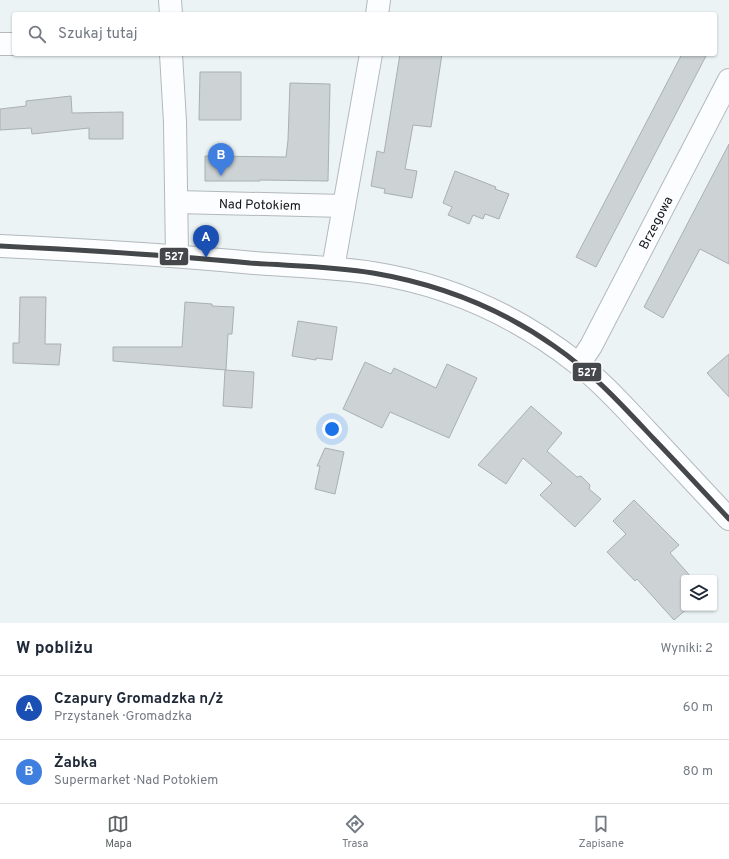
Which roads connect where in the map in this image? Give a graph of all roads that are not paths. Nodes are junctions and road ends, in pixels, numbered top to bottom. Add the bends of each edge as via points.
1 (170, 0) edge
2 (380, 0) edge
3 (171, 12) edge
4 (377, 12) edge
5 (0, 44) edge
6 (12, 44) edge
7 (172, 56) edge
8 (371, 56) edge
9 (729, 80) edge
10 (177, 202) junction
11 (344, 206) junction
12 (0, 246) edge
13 (177, 256) junction
14 (333, 268) junction
15 (579, 364) junction
16 (729, 519) edge

1 - 3 street
2 - 4 street
5 - 6 street
7 - 10 street
8 - 11 street
9 - 15 street, Brzegowa via 591,346
10 - 11 street, Nad Potokiem
10 - 13 street
11 - 14 street
12 - 13 street
13 - 14 street
14 - 15 street via 398,277 473,300 516,321
15 - 16 street via 630,413

